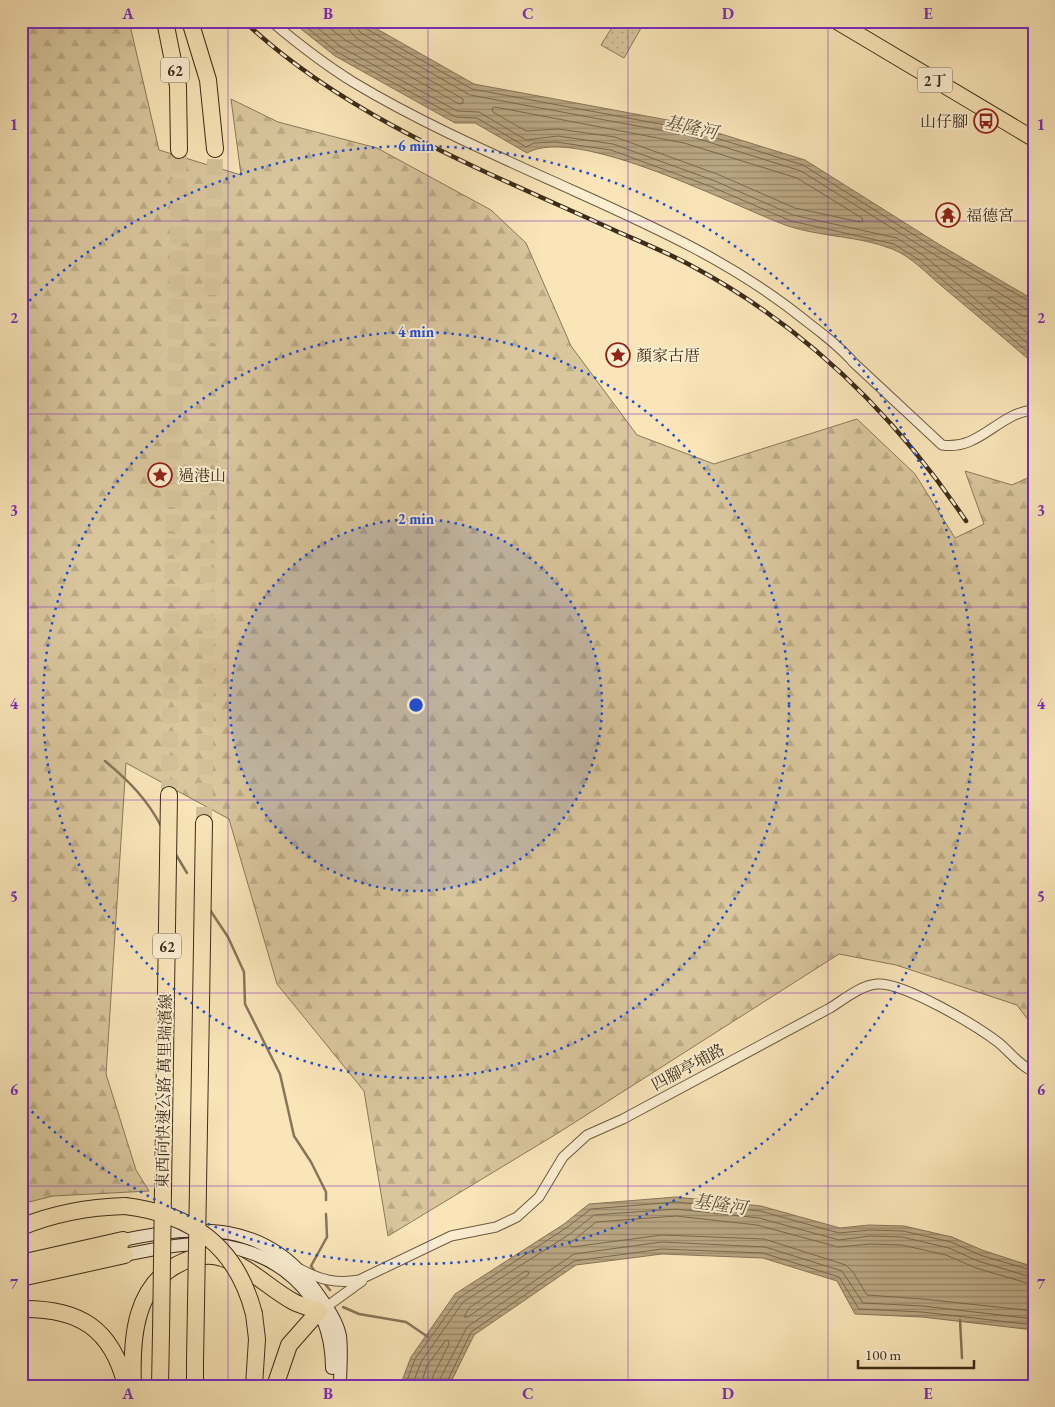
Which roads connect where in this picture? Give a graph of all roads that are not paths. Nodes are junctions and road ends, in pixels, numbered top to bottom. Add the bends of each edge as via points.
1 (165, 21) edge
2 (190, 21) edge
3 (271, 21) edge
4 (836, 21) edge
5 (1034, 139) edge
6 (179, 150) tunnel mouth
7 (215, 150) tunnel mouth
8 (1034, 410) edge
9 (169, 796) tunnel mouth
10 (204, 823) tunnel mouth
11 (1034, 1072) edge
12 (21, 1227) edge
13 (124, 1247) junction
14 (21, 1262) edge
15 (300, 1269) junction
16 (370, 1275) junction
17 (21, 1278) edge
18 (21, 1309) edge
19 (323, 1309) junction
20 (126, 1386) edge
21 (132, 1386) edge
22 (160, 1386) edge
23 (195, 1386) edge
24 (254, 1386) edge
25 (275, 1386) edge
26 (332, 1386) edge
27 (340, 1386) edge

1 - 6 highway, 62 via 176,72
2 - 7 highway, 62 via 206,72
3 - 8 street via 360,86 511,162 652,226 741,274 789,306 842,349 942,444 955,447 966,444 1014,416
4 - 5 main road, 2丁
9 - 22 highway, 東西向快速公路 萬里瑞濱線 / 62, bridge
10 - 23 highway, 62, bridge
11 - 16 street, 四腳亭埔路 via 1026,1069 999,1044 943,1008 908,992 876,984 587,1135 564,1157 538,1197 516,1217 496,1227 451,1236
12 - 24 highway, bridge via 62,1213 98,1206 125,1206 178,1218 206,1236 236,1268 248,1291 256,1339
13 - 14 highway
13 - 15 street via 176,1231 220,1231 246,1237 274,1250
13 - 17 highway
13 - 19 street via 201,1244 242,1249 277,1265 296,1279
15 - 16 street via 336,1282 359,1280
15 - 19 street
16 - 19 street
18 - 20 highway via 64,1312 92,1326 116,1355
19 - 21 highway via 293,1301 248,1269 222,1258 192,1258 166,1272 144,1297 134,1332
19 - 25 highway via 289,1345
19 - 26 street via 332,1356
19 - 27 street via 340,1335

